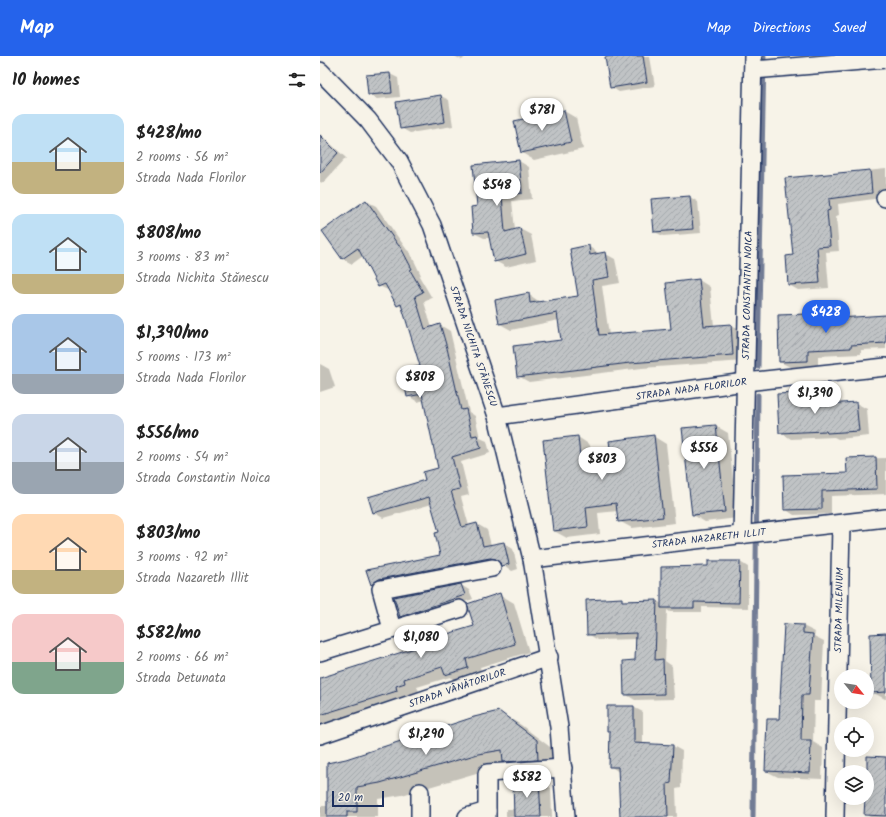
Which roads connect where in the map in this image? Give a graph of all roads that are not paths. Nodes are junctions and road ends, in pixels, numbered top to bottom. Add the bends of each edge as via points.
1 (886, 59) edge
2 (753, 63) edge
3 (320, 71) edge
4 (886, 367) edge
5 (745, 382) junction
6 (497, 416) junction
7 (886, 518) edge
8 (841, 524) junction
9 (742, 535) junction
10 (532, 559) junction
11 (492, 568) dead end
12 (459, 609) dead end
13 (392, 629) junction
14 (320, 652) edge
15 (549, 657) junction
16 (320, 735) edge
17 (563, 768) junction
18 (420, 792) dead end
19 (487, 814) edge
20 (420, 817) edge
21 (467, 817) edge
22 (566, 817) edge
23 (835, 817) edge

1 - 2 street
2 - 5 street, STRADA CONSTANTIN NOICA
3 - 6 street, STRADA NICHITA STĂNESCU via 368,120 399,161 432,225
4 - 5 street, STRADA NADA FLORILOR
5 - 6 street, STRADA NADA FLORILOR
5 - 9 street, STRADA CONSTANTIN NOICA
6 - 10 street, STRADA NICHITA STĂNESCU
7 - 8 street, STRADA NAZARETH ILLIT
8 - 9 street, STRADA NAZARETH ILLIT
8 - 23 street, STRADA MILENIUM
9 - 10 street, STRADA NAZARETH ILLIT
10 - 15 street, STRADA NICHITA STĂNESCU
11 - 13 street via 381,589
12 - 13 street
13 - 14 street
15 - 16 street, STRADA VÂNĂTORILOR
15 - 17 street, STRADA NICHITA STĂNESCU
17 - 19 street via 487,773
17 - 22 street, STRADA NICHITA STĂNESCU
18 - 20 street
19 - 21 street

